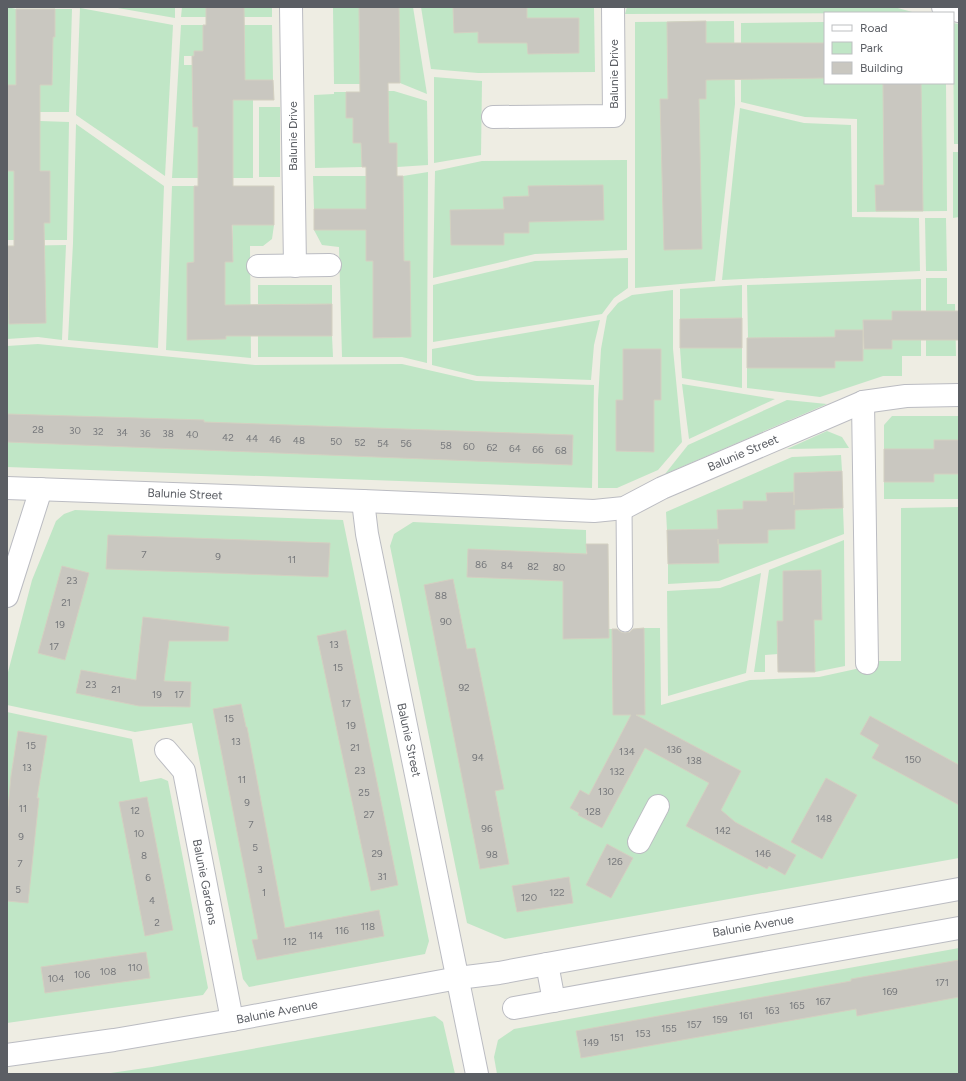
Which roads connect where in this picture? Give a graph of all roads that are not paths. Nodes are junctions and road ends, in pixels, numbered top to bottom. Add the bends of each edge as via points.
1 (291, 7) edge
2 (613, 7) edge
3 (943, 7) edge
4 (959, 11) edge
5 (493, 117) dead end
6 (258, 266) dead end
7 (295, 266) junction
8 (330, 266) dead end
9 (959, 395) edge
10 (863, 402) junction
11 (7, 488) edge
12 (41, 489) junction
13 (363, 501) junction
14 (624, 508) junction
15 (7, 596) edge
16 (625, 624) dead end
17 (867, 663) dead end
18 (166, 750) dead end
19 (658, 806) dead end
20 (639, 842) dead end
21 (959, 889) edge
22 (959, 928) edge
23 (547, 964) junction
24 (458, 978) junction
25 (554, 1001) junction
26 (514, 1008) dead end
27 (232, 1020) junction
28 (7, 1055) edge
29 (478, 1074) edge

1 - 7 street, Balunie Drive
2 - 5 street, Balunie Drive via 614,116
3 - 4 street
6 - 7 street
7 - 8 street
9 - 10 street, Balunie Street via 906,396
10 - 14 street, Balunie Street via 662,488
10 - 17 street
11 - 12 street, Balunie Street
12 - 13 street, Balunie Street
12 - 15 street
13 - 14 street, Balunie Street via 594,511
13 - 24 street, Balunie Street via 367,534
14 - 16 lane
18 - 27 street, Balunie Gardens via 184,771
19 - 20 street
21 - 23 street, Balunie Avenue
22 - 25 street
23 - 24 street, Balunie Avenue
23 - 25 street
24 - 27 street, Balunie Avenue
24 - 29 street, Balunie Street
25 - 26 street
27 - 28 street, Balunie Avenue

